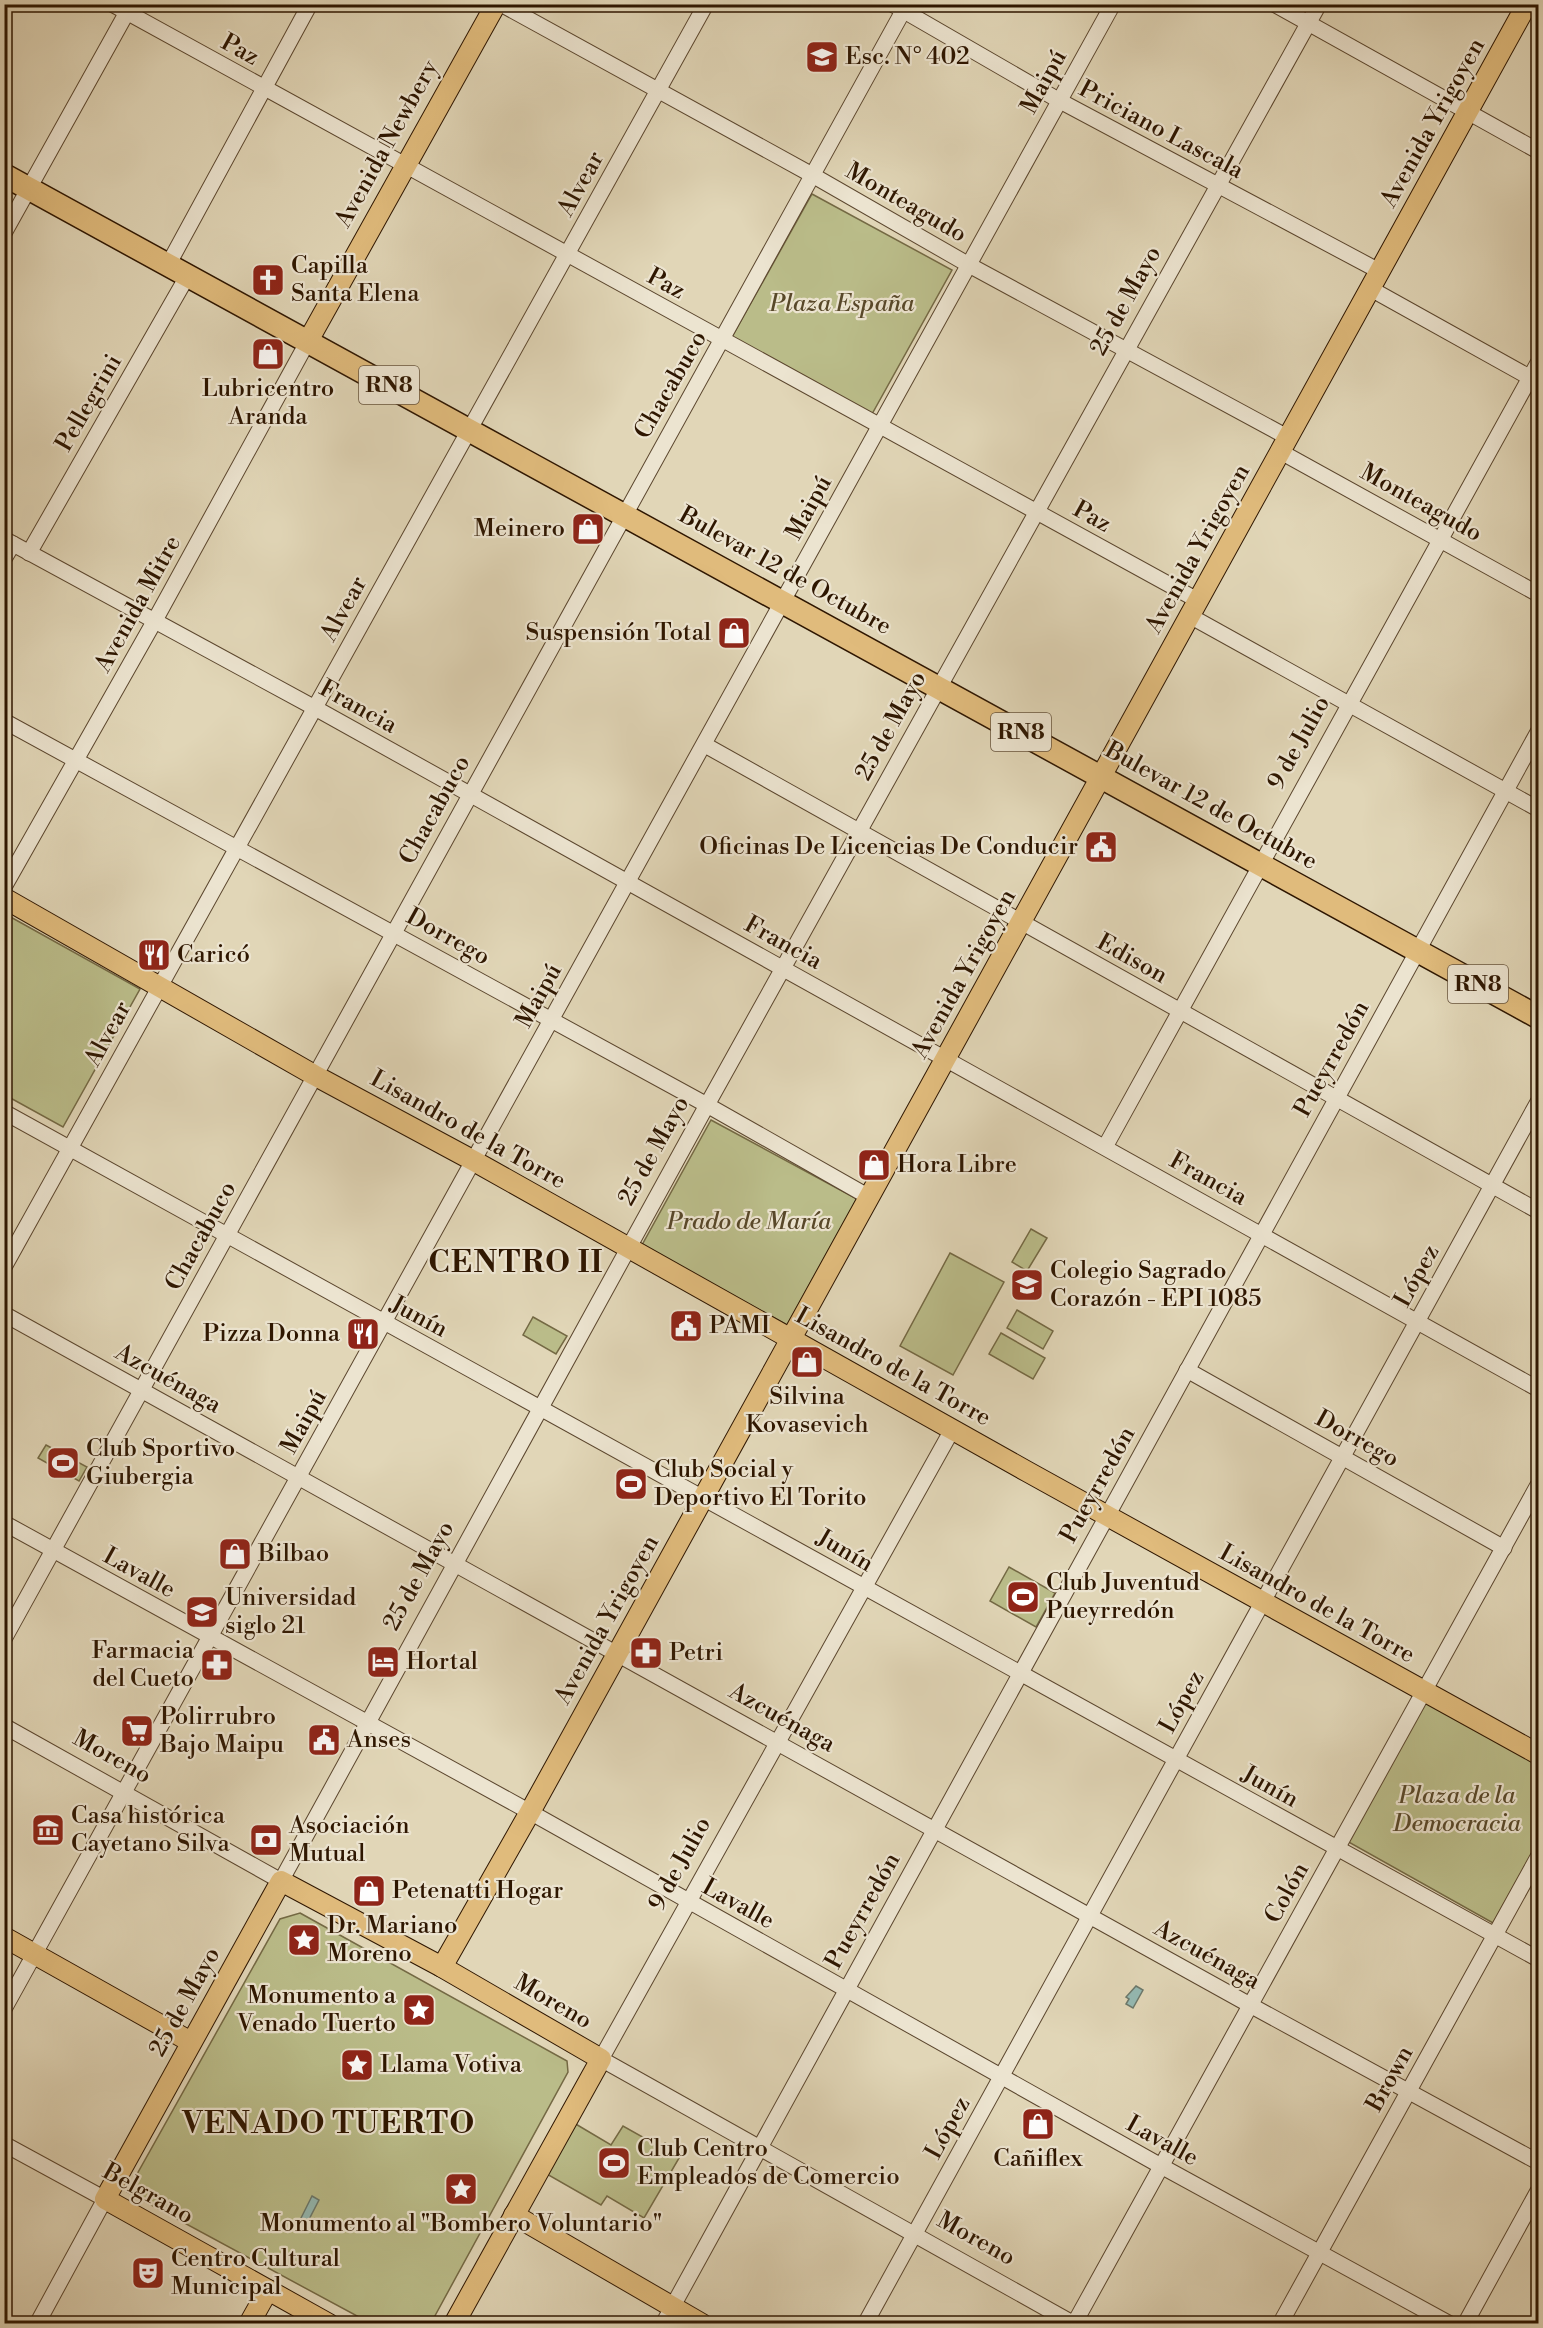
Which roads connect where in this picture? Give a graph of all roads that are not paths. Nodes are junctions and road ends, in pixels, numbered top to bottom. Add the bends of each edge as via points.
1 (112, 4) edge
2 (310, 4) edge
3 (496, 4) edge
4 (501, 4) edge
5 (706, 4) edge
6 (1113, 4) edge
7 (1274, 4) edge
8 (1319, 4) edge
9 (1527, 4) edge
10 (901, 7) edge
11 (129, 9) edge
12 (1308, 24) junction
13 (263, 89) junction
14 (660, 91) junction
15 (1060, 101) junction
16 (1467, 113) junction
17 (1539, 152) edge
18 (403, 165) junction
19 (4, 175) edge
20 (814, 176) junction
21 (1219, 187) junction
22 (30, 189) junction
23 (4, 233) edge
24 (566, 256) junction
25 (969, 265) junction
26 (178, 270) junction
27 (1376, 281) junction
28 (723, 340) junction
29 (308, 341) junction
30 (1127, 351) junction
31 (1539, 363) edge
32 (1534, 380) edge
33 (880, 426) junction
34 (471, 429) junction
35 (1285, 445) junction
36 (624, 513) junction
37 (1038, 513) junction
38 (1441, 539) junction
39 (9, 541) edge
40 (29, 553) junction
41 (4, 560) edge
42 (1539, 594) edge
43 (783, 601) junction
44 (1194, 608) junction
45 (154, 622) junction
46 (940, 688) junction
47 (1349, 705) junction
48 (315, 708) junction
49 (4, 721) edge
50 (1539, 732) edge
51 (705, 745) junction
52 (77, 760) junction
53 (1102, 777) junction
54 (1506, 792) junction
55 (468, 795) junction
56 (1539, 809) edge
57 (861, 832) junction
58 (237, 846) junction
59 (1261, 865) junction
60 (627, 884) junction
61 (4, 887) edge
62 (4, 898) edge
63 (1022, 923) junction
64 (393, 932) junction
65 (1417, 951) junction
66 (784, 970) junction
67 (160, 986) junction
68 (1180, 1012) junction
69 (1539, 1017) edge
70 (552, 1020) junction
71 (946, 1059) junction
72 (314, 1075) junction
73 (1337, 1097) junction
74 (1539, 1102) edge
75 (707, 1105) junction
76 (4, 1112) edge
77 (1105, 1147) junction
78 (70, 1148) junction
79 (474, 1161) junction
80 (1493, 1185) junction
81 (868, 1197) junction
82 (1539, 1211) edge
83 (1262, 1234) junction
84 (227, 1235) junction
85 (629, 1249) junction
86 (4, 1267) edge
87 (4, 1314) edge
88 (1418, 1321) junction
89 (384, 1323) junction
90 (789, 1338) junction
91 (1187, 1370) junction
92 (141, 1389) junction
93 (1539, 1389) edge
94 (542, 1408) junction
95 (952, 1430) junction
96 (1343, 1457) junction
97 (299, 1477) junction
98 (1539, 1485) edge
99 (704, 1496) junction
100 (1106, 1516) junction
101 (4, 1523) edge
102 (1504, 1548) junction
103 (54, 1551) junction
104 (454, 1564) junction
105 (864, 1588) junction
106 (1263, 1602) junction
107 (210, 1637) junction
108 (4, 1639) edge
109 (618, 1653) junction
110 (1020, 1674) junction
111 (1424, 1693) junction
112 (368, 1723) junction
113 (4, 1726) edge
114 (778, 1742) junction
115 (1539, 1754) edge
116 (1176, 1760) junction
117 (123, 1793) junction
118 (530, 1812) junction
119 (934, 1829) junction
120 (1336, 1850) junction
121 (1539, 1857) edge
122 (281, 1881) junction
123 (688, 1902) junction
124 (1091, 1915) junction
125 (1495, 1935) junction
126 (4, 1936) edge
127 (35, 1954) junction
128 (1539, 1959) edge
129 (442, 1967) junction
130 (846, 1990) junction
131 (1250, 2005) junction
132 (4, 2009) edge
133 (191, 2042) junction
134 (601, 2059) junction
135 (1002, 2076) junction
136 (1409, 2091) junction
137 (4, 2144) edge
138 (759, 2148) junction
139 (1539, 2162) edge
140 (1161, 2166) junction
141 (1539, 2191) edge
142 (105, 2199) junction
143 (514, 2215) junction
144 (915, 2234) junction
145 (1320, 2252) junction
146 (268, 2290) junction
147 (672, 2306) junction
148 (37, 2324) edge
149 (249, 2324) edge
150 (329, 2324) edge
151 (454, 2324) edge
152 (663, 2324) edge
153 (702, 2324) edge
154 (865, 2324) edge
155 (1074, 2324) edge
156 (1280, 2324) edge
157 (1450, 2324) edge
158 (1465, 2324) edge

1 - 11 street, Paz
2 - 13 street, Pellegrini
3 - 18 main road, Avenida Newbery
4 - 14 street, Monteagudo
5 - 14 street, Alvear
6 - 15 street, Maipú
7 - 12 street
8 - 12 street, 25 de Mayo
9 - 16 main road, Avenida Yrigoyen
10 - 15 street, Priciano Lascala
10 - 20 street, Chacabuco
11 - 13 street, Paz
11 - 22 street
12 - 16 street
12 - 21 street, 25 de Mayo
13 - 18 street, Paz
13 - 26 street, Pellegrini
14 - 20 street, Monteagudo
14 - 24 street, Alvear
15 - 21 street, Priciano Lascala
15 - 25 street, Maipú
16 - 17 street
16 - 27 main road, Avenida Yrigoyen
18 - 24 street, Paz
18 - 29 main road, Avenida Newbery
19 - 22 highway, Bulevar 12 de Octubre / RN8
20 - 25 street, Monteagudo
20 - 28 street, Chacabuco
21 - 27 street, Priciano Lascala
21 - 30 street, 25 de Mayo
22 - 23 street
22 - 26 highway, Bulevar 12 de Octubre / RN8
24 - 28 street, Paz
24 - 34 street, Alvear
25 - 30 street, Monteagudo
25 - 33 street, Maipú
26 - 29 highway, Bulevar 12 de Octubre / RN8
26 - 40 street, Pellegrini
27 - 32 street, Priciano Lascala
27 - 35 main road, Avenida Yrigoyen
28 - 33 street, Paz
28 - 36 street, Chacabuco
29 - 34 highway, Bulevar 12 de Octubre / RN8
29 - 45 street, Avenida Mitre
30 - 35 street, Monteagudo
30 - 37 street, 25 de Mayo
31 - 32 street, 9 de Julio
32 - 38 street, 9 de Julio
33 - 37 street, Paz
33 - 43 street, Maipú
34 - 36 highway, Bulevar 12 de Octubre / RN8
34 - 48 street, Alvear
35 - 38 street, Monteagudo
35 - 44 main road, Avenida Yrigoyen
36 - 43 highway, Bulevar 12 de Octubre / RN8
36 - 55 street, Chacabuco
37 - 44 street, Paz
37 - 46 street, 25 de Mayo
38 - 42 street, Monteagudo
38 - 47 street, 9 de Julio
39 - 40 street, Francia
39 - 41 street
40 - 45 street, Francia
43 - 46 highway, Bulevar 12 de Octubre / RN8
43 - 51 street, Maipú
44 - 47 street, Paz
44 - 53 main road, Avenida Yrigoyen
45 - 48 street, Francia
45 - 52 street, Avenida Mitre
46 - 53 highway, Bulevar 12 de Octubre / RN8
46 - 57 street, 25 de Mayo
47 - 54 street, Paz
47 - 59 street, 9 de Julio
48 - 55 street, Francia
48 - 58 street, Alvear
49 - 52 street, Dorrego
50 - 54 street, Pueyrredón
51 - 57 street, Edison
51 - 60 street, Maipú
52 - 58 street, Dorrego
52 - 61 street, Avenida Mitre
53 - 59 highway, Bulevar 12 de Octubre / RN8
53 - 63 main road, Avenida Yrigoyen
54 - 56 street, Paz
54 - 65 street, Pueyrredón
55 - 60 street, Francia
55 - 64 street, Chacabuco
57 - 63 street, Edison
57 - 66 street, 25 de Mayo
58 - 64 street, Dorrego
58 - 67 street, Alvear
59 - 65 highway, Bulevar 12 de Octubre / RN8
59 - 68 street, 9 de Julio
60 - 66 street, Francia
60 - 70 street, Maipú
62 - 67 main road, Lisandro de la Torre
63 - 68 street, Edison
63 - 71 main road, Avenida Yrigoyen
64 - 70 street, Dorrego
64 - 72 street, Chacabuco
65 - 69 highway, Bulevar 12 de Octubre / RN8
65 - 73 street, Pueyrredón
66 - 71 street, Francia
66 - 75 street, 25 de Mayo
67 - 72 main road, Lisandro de la Torre
67 - 78 street, Alvear
68 - 73 street, Edison
68 - 77 street, 9 de Julio
70 - 75 street, Dorrego
70 - 79 street, Maipú
71 - 77 street, Francia
71 - 81 main road, Avenida Yrigoyen
72 - 79 main road, Lisandro de la Torre
72 - 84 street, Chacabuco
73 - 80 street, Edison
73 - 83 street, Pueyrredón
74 - 80 street, López
75 - 81 street, Dorrego
75 - 85 street, 25 de Mayo
76 - 78 street, Junín
77 - 83 street, Francia
78 - 84 street, Junín
78 - 86 street, Alvear
79 - 85 main road, Lisandro de la Torre
79 - 89 street, Maipú
80 - 82 street, Edison
80 - 88 street, López
81 - 90 main road, Avenida Yrigoyen
83 - 88 street, Francia
83 - 91 street, Pueyrredón
84 - 89 street, Junín
84 - 92 street, Chacabuco
85 - 90 main road, Lisandro de la Torre
85 - 94 street, 25 de Mayo
87 - 92 street, Azcuénaga
88 - 93 street, Francia
88 - 96 street, López
89 - 94 street, Junín
89 - 97 street, Maipú
90 - 95 main road, Lisandro de la Torre
90 - 99 main road, Avenida Yrigoyen
91 - 96 street, Dorrego
91 - 100 street, Pueyrredón
92 - 97 street, Azcuénaga
92 - 103 street, Chacabuco
94 - 99 street, Junín
94 - 104 street, 25 de Mayo
95 - 100 main road, Lisandro de la Torre
95 - 105 street, 9 de Julio
96 - 102 street, Dorrego
96 - 106 street, López
97 - 104 street, Azcuénaga
97 - 107 street, Maipú
98 - 102 street, Colón
99 - 105 street, Junín
99 - 109 main road, Avenida Yrigoyen
100 - 106 main road, Lisandro de la Torre
100 - 110 street, Pueyrredón
101 - 103 street, Lavalle
102 - 111 street, Colón
103 - 107 street, Lavalle
103 - 108 street, Chacabuco
104 - 109 street, Azcuénaga
104 - 112 street, 25 de Mayo
105 - 110 street, Junín
105 - 114 street, 9 de Julio
106 - 111 main road, Lisandro de la Torre
106 - 116 street, López
107 - 112 street, Lavalle
107 - 117 street, Maipú
109 - 114 street, Azcuénaga
109 - 118 main road, Avenida Yrigoyen
110 - 116 street, Junín
110 - 119 street, Pueyrredón
111 - 115 main road, Lisandro de la Torre
111 - 120 street, Colón
112 - 118 street, Lavalle
112 - 122 street, 25 de Mayo
113 - 117 street, Moreno
114 - 119 street, Azcuénaga
114 - 123 street, 9 de Julio
116 - 120 street, Junín
116 - 124 street, López
117 - 122 street, Moreno
117 - 127 street, Maipú
118 - 123 street, Lavalle
118 - 129 main road, Avenida Yrigoyen
119 - 124 street, Azcuénaga
119 - 130 street, Pueyrredón
120 - 125 street, Junín
120 - 131 street, Colón
121 - 125 street, Brown
122 - 129 main road, Moreno
122 - 133 main road, 25 de Mayo
123 - 130 street, Lavalle
123 - 134 street, 9 de Julio
124 - 131 street, Azcuénaga
124 - 135 street, López
125 - 128 street, Junín
125 - 136 street, Brown
126 - 127 main road
127 - 132 street, Maipú
127 - 133 main road
129 - 134 main road, Moreno
130 - 135 street, Lavalle
130 - 138 street, Pueyrredón
131 - 136 street, Azcuénaga
131 - 140 street, Colón
133 - 142 main road, 25 de Mayo
134 - 138 street, Moreno
134 - 143 main road, 9 de Julio
135 - 140 street, Lavalle
135 - 144 street, López
136 - 139 street, Azcuénaga
136 - 145 street, Brown
137 - 142 street, Belgrano
138 - 144 street, Moreno
138 - 147 street, Pueyrredón
140 - 145 street, Lavalle
140 - 155 street, Colón
141 - 158 street
142 - 146 main road, Belgrano
142 - 148 street, 25 de Mayo
143 - 147 main road
143 - 151 main road, 9 de Julio
144 - 154 street, López
144 - 155 street, Moreno
145 - 156 street, Brown
145 - 157 street, Lavalle
146 - 149 main road
146 - 150 main road, Belgrano
147 - 152 street, Pueyrredón
147 - 153 main road

